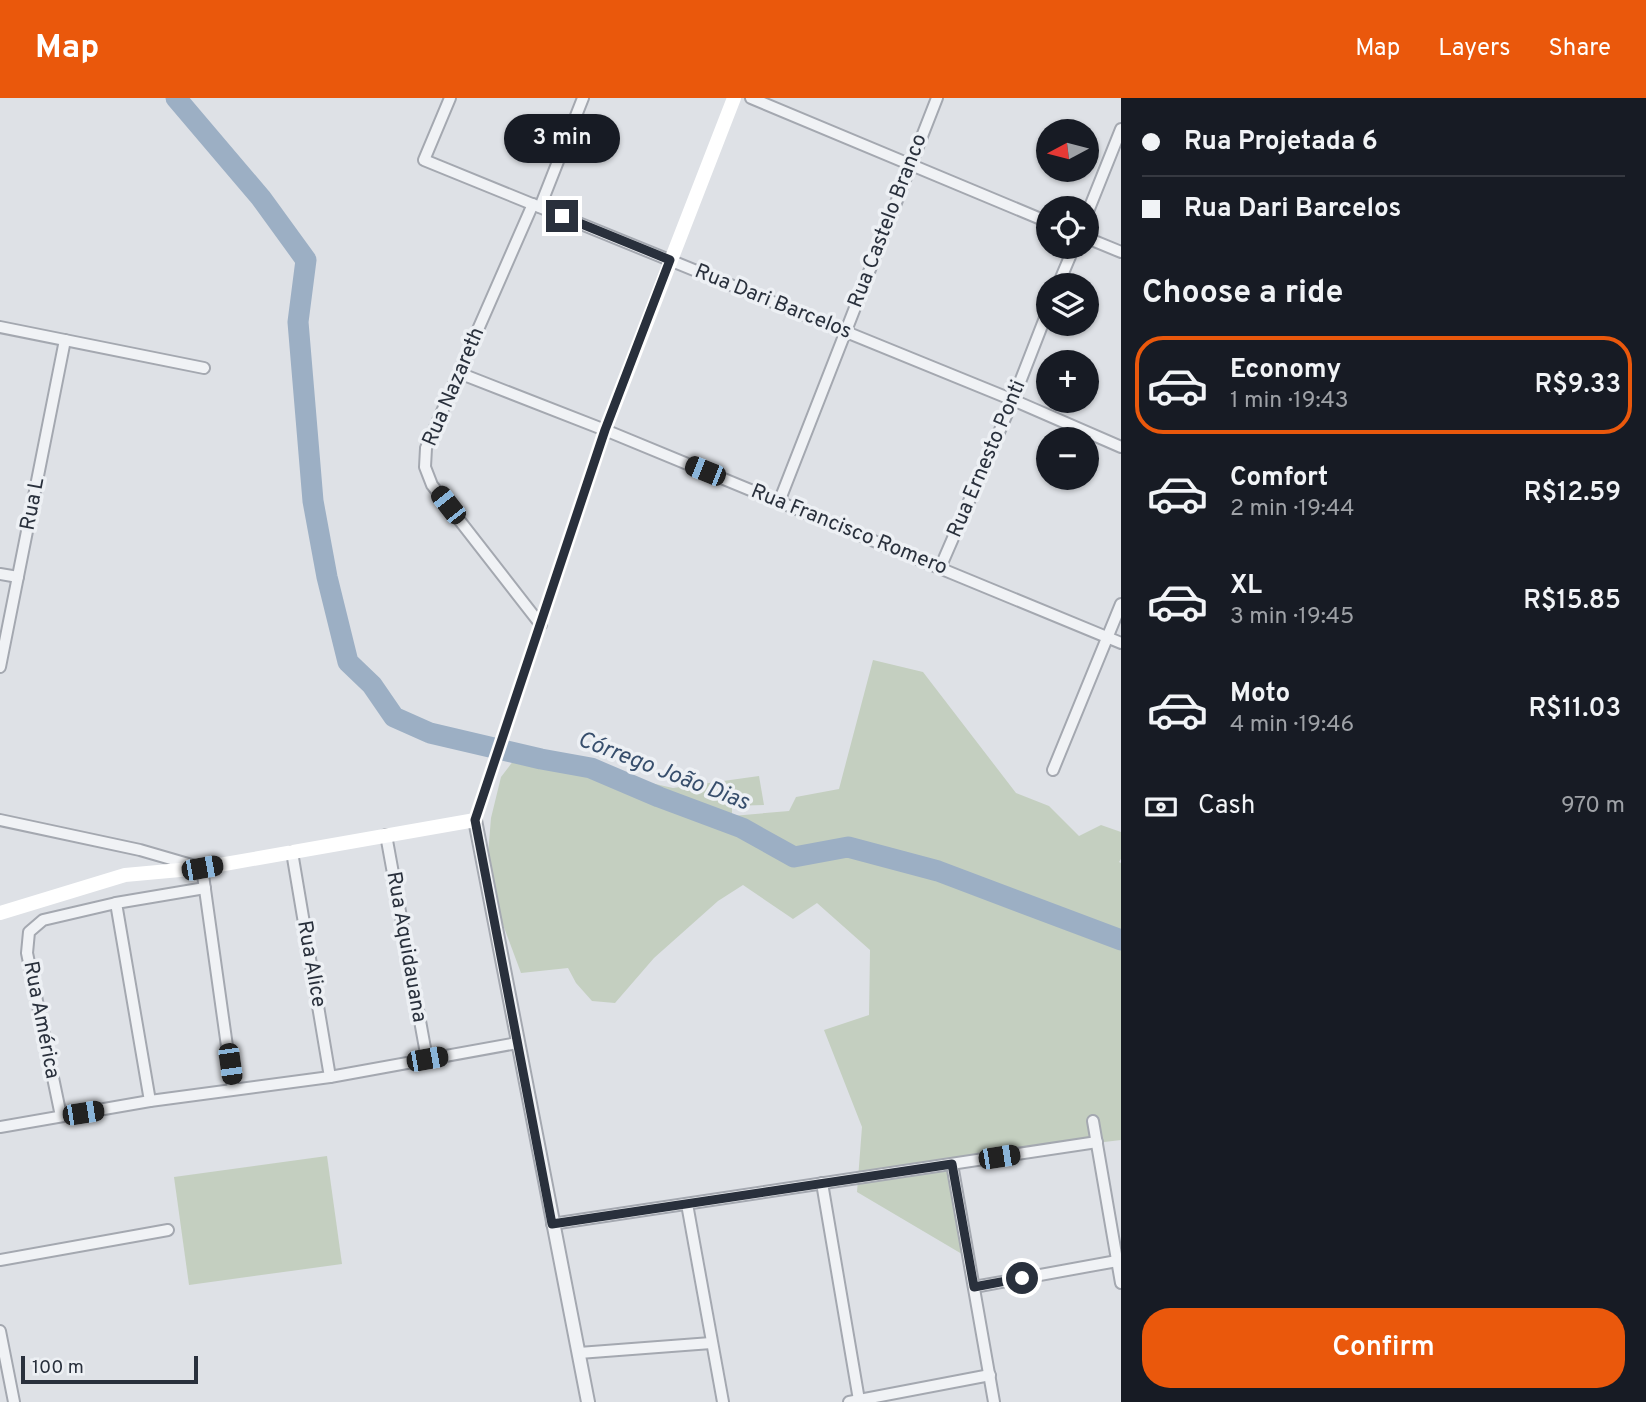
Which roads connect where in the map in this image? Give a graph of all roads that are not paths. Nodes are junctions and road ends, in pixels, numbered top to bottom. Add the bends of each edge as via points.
1 (450, 98) edge
2 (583, 98) edge
3 (734, 98) edge
4 (751, 98) edge
5 (937, 98) edge
6 (1121, 129) edge
7 (910, 164) junction
8 (1094, 196) edge
9 (536, 205) junction
10 (1036, 217) edge
11 (1099, 243) edge
12 (1121, 252) edge
13 (670, 260) junction
14 (0, 327) edge
15 (846, 331) junction
16 (1038, 336) edge
17 (65, 340) junction
18 (204, 368) dead end
19 (459, 373) junction
20 (1013, 400) junction
21 (605, 430) junction
22 (1121, 447) edge
23 (779, 502) junction
24 (940, 568) junction
25 (0, 574) edge
26 (18, 578) junction
27 (1121, 604) edge
28 (541, 625) junction
29 (1107, 637) junction
30 (1121, 643) edge
31 (0, 667) edge
32 (1053, 770) dead end
33 (0, 820) edge
34 (475, 820) junction
35 (386, 835) junction
36 (292, 852) junction
37 (202, 868) junction
38 (205, 888) junction
39 (116, 902) junction
40 (0, 913) edge
41 (517, 1043) junction
42 (427, 1059) junction
43 (330, 1077) junction
44 (233, 1089) junction
45 (150, 1101) junction
46 (61, 1116) junction
47 (1093, 1121) dead end
48 (0, 1127) edge
49 (1097, 1142) junction
50 (952, 1164) junction
51 (822, 1183) junction
52 (687, 1204) junction
53 (552, 1224) junction
54 (1116, 1226) edge
55 (168, 1230) dead end
56 (0, 1260) edge
57 (1117, 1261) junction
58 (1121, 1283) edge
59 (974, 1287) junction
60 (0, 1335) edge
61 (711, 1343) junction
62 (579, 1353) junction
63 (990, 1375) junction
64 (854, 1401) edge
65 (14, 1402) edge
66 (588, 1402) edge
67 (723, 1402) edge
68 (994, 1402) edge

1 - 9 street, Rua Dari Barcelos via 424,160
2 - 9 street, Rua Nazareth
3 - 13 main road
4 - 7 street
5 - 7 street, Rua Castelo Branco
6 - 8 street
7 - 10 street
7 - 15 street, Rua Castelo Branco
9 - 13 street, Rua Dari Barcelos
9 - 19 street, Rua Nazareth
11 - 12 street
13 - 15 street, Rua Dari Barcelos
13 - 21 main road
14 - 17 street
15 - 20 street, Rua Dari Barcelos
15 - 23 street, Rua Castelo Branco
16 - 20 street, Rua Ernesto Ponti
17 - 18 street
17 - 26 street, Rua L
19 - 21 street, Rua Francisco Romero
19 - 28 street, Rua Nazareth via 426,448 425,467 432,485
20 - 22 street, Rua Dari Barcelos
20 - 24 street, Rua Ernesto Ponti
21 - 23 street, Rua Francisco Romero
21 - 28 main road
23 - 24 street, Rua Francisco Romero
24 - 29 street, Rua Francisco Romero
25 - 26 street
26 - 31 street, Rua L
27 - 29 street
28 - 34 main road
29 - 30 street, Rua Francisco Romero
29 - 32 street
33 - 37 street
34 - 35 main road
34 - 41 street
35 - 36 main road
35 - 42 street, Rua Aquidauana
36 - 37 main road
36 - 43 street, Rua Alice
37 - 38 street
37 - 40 main road via 125,875
38 - 39 street, Rua América
38 - 44 street
39 - 45 street
39 - 46 street, Rua América via 43,920 29,932 27,953
41 - 42 street
41 - 53 street
42 - 43 street
43 - 44 street
44 - 45 street
45 - 46 street
46 - 48 street
47 - 49 street
49 - 50 street
49 - 54 street
50 - 51 street
50 - 59 street
51 - 52 street
51 - 64 street
52 - 53 street
52 - 61 street
53 - 62 street
54 - 57 street
55 - 56 street
57 - 58 street
57 - 59 street
59 - 63 street
60 - 65 street
61 - 62 street
61 - 67 street
62 - 66 street
63 - 64 street
63 - 68 street

